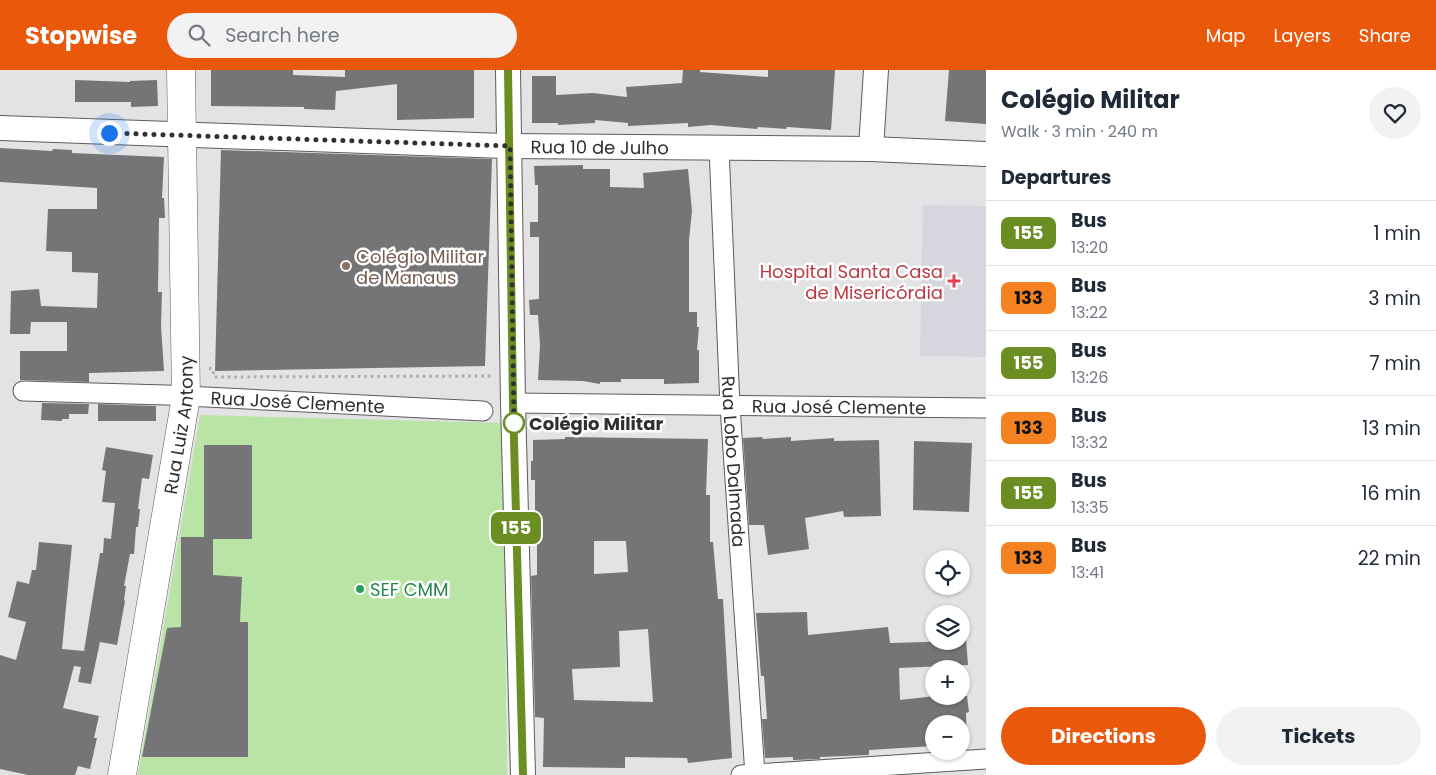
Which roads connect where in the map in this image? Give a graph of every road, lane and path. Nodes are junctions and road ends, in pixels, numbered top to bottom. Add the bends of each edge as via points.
1 (181, 70) edge
2 (508, 70) edge
3 (876, 70) edge
4 (0, 128) edge
5 (182, 136) junction
6 (510, 146) junction
7 (719, 148) junction
8 (871, 149) junction
9 (986, 154) edge
10 (186, 366) junction
11 (513, 376) junction
12 (23, 390) dead end
13 (186, 397) junction
14 (513, 403) junction
15 (730, 406) junction
16 (986, 408) edge
17 (483, 411) dead end
18 (986, 759) edge
19 (122, 775) edge
20 (523, 775) edge
21 (741, 775) edge
22 (755, 775) edge

1 - 5 main road, Rua Luiz Antony
2 - 6 street
3 - 8 street
4 - 5 street, Rua 10 de Julho
5 - 6 street, Rua 10 de Julho
5 - 10 main road, Rua Luiz Antony
6 - 7 street, Rua 10 de Julho
6 - 11 street
7 - 8 street, Rua 10 de Julho
7 - 15 street, Rua Lobo Dalmada
8 - 9 street, Rua 10 de Julho
10 - 11 path via 213,369 214,377
10 - 13 main road, Rua Luiz Antony
11 - 14 street
12 - 13 street, Rua José Clemente
13 - 17 street, Rua José Clemente
13 - 19 main road, Rua Luiz Antony
14 - 15 street, Rua José Clemente
14 - 20 street
15 - 16 street, Rua José Clemente
15 - 22 street, Rua Lobo Dalmada
18 - 22 street
21 - 22 street

